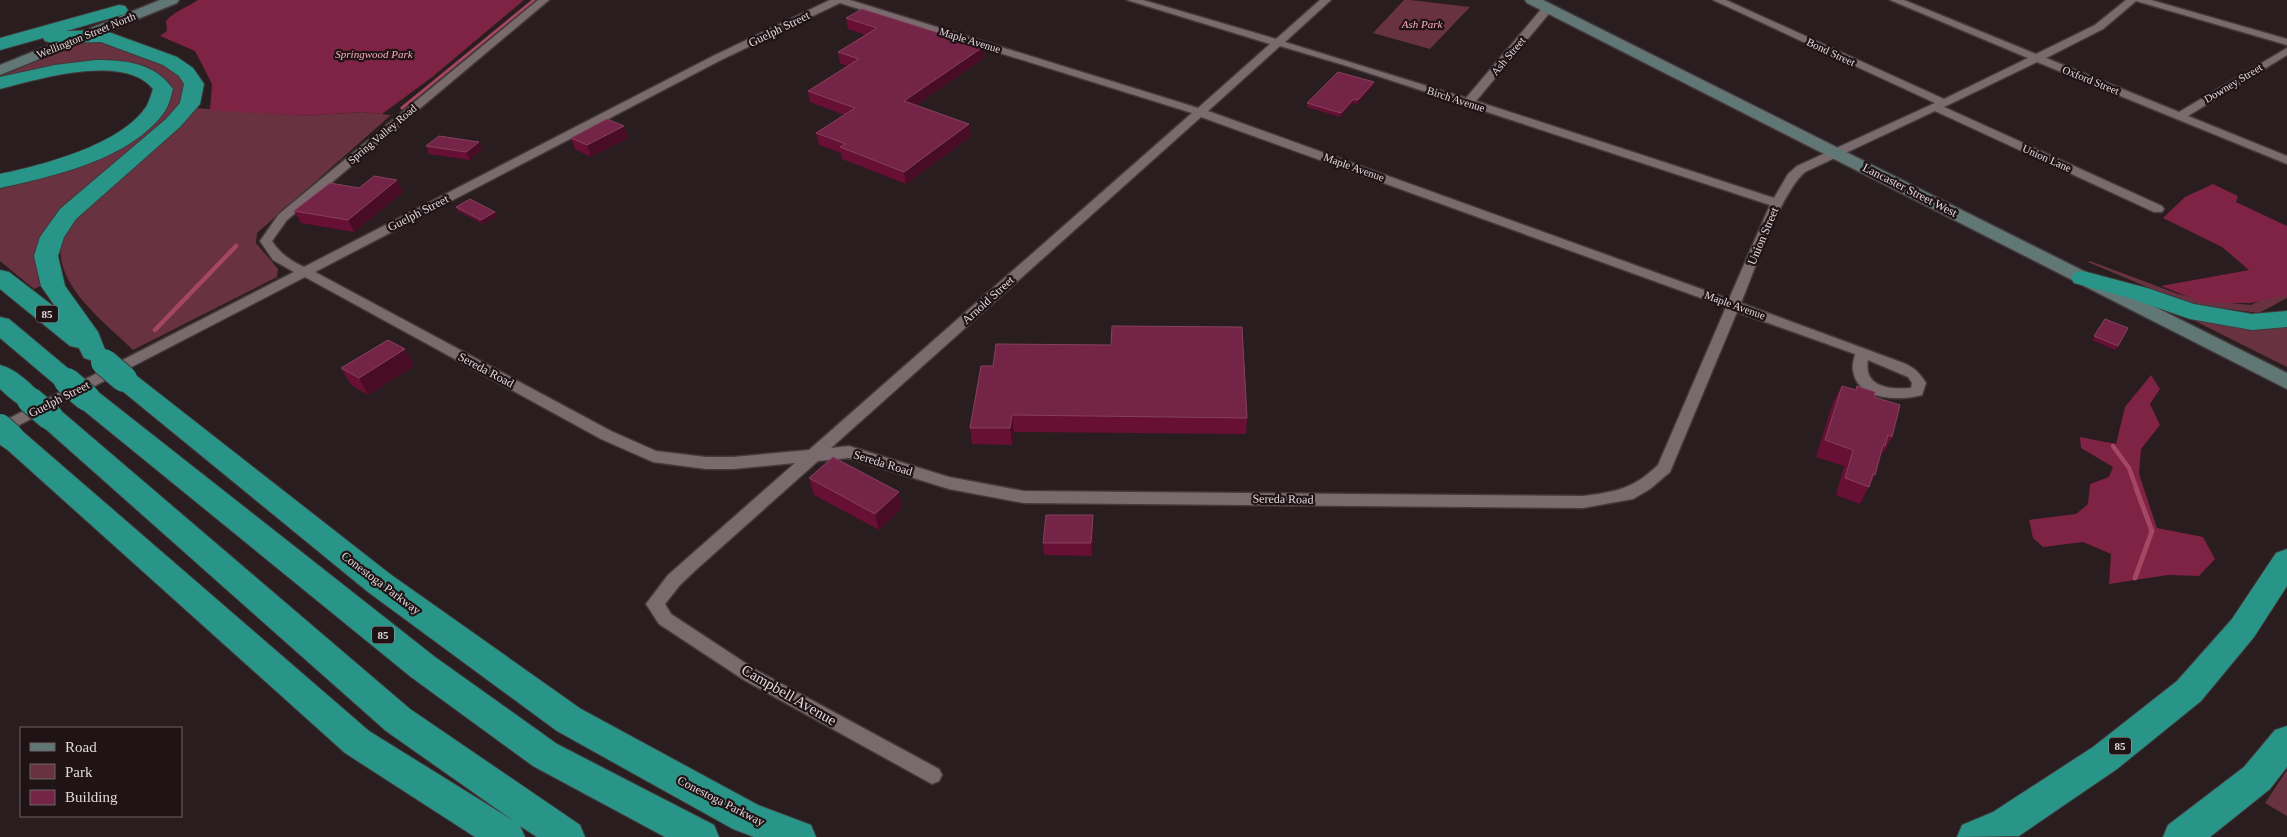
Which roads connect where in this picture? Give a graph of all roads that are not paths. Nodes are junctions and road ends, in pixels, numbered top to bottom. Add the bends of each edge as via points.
1 (144, 0) edge
2 (172, 0) edge
3 (544, 0) edge
4 (839, 0) edge
5 (1132, 0) edge
6 (1326, 0) edge
7 (1532, 0) edge
8 (1718, 0) edge
9 (1895, 0) edge
10 (2132, 0) edge
11 (2140, 0) edge
12 (1548, 8) junction
13 (119, 10) junction
14 (87, 35) junction
15 (52, 37) junction
16 (1278, 41) junction
17 (2287, 42) edge
18 (0, 44) edge
19 (2287, 51) edge
20 (0, 58) edge
21 (2037, 58) junction
22 (0, 70) edge
23 (0, 82) edge
24 (1468, 103) junction
25 (1939, 105) junction
26 (1199, 112) junction
27 (2180, 116) junction
28 (1835, 152) junction
29 (2287, 160) edge
30 (0, 180) edge
31 (1777, 203) junction
32 (2158, 209) dead end
33 (305, 272) junction
34 (0, 277) edge
35 (2083, 278) junction
36 (1734, 305) junction
37 (2287, 320) edge
38 (0, 325) edge
39 (1862, 352) dead end
40 (107, 364) junction
41 (0, 374) edge
42 (2287, 382) edge
43 (4, 432) edge
44 (812, 456) junction
45 (1475, 501) joint
46 (2287, 560) edge
47 (655, 604) joint
48 (2287, 741) edge
49 (932, 776) dead end
50 (507, 837) edge
51 (567, 837) edge
52 (701, 837) edge
53 (798, 837) edge
54 (1974, 837) edge
55 (2182, 837) edge

1 - 13 main road, Wellington Street North
2 - 14 main road, Wellington Street North
3 - 33 street, Spring Valley Road via 283,217 266,241 271,252 286,264
4 - 26 street, Maple Avenue
4 - 33 street, Guelph Street via 717,58
5 - 16 street, Birch Avenue
6 - 16 street, Arnold Street
7 - 12 main road, Lancaster Street West
8 - 25 street, Bond Street
9 - 21 street, Oxford Street
10 - 21 street, Union Street via 2099,27
11 - 17 street
12 - 24 street, Ash Street
12 - 28 main road, Lancaster Street West
13 - 15 main road, Wellington Street North
13 - 18 highway
14 - 15 highway
14 - 22 main road, Wellington Street North
14 - 40 highway via 103,36 170,61 186,72 194,84 190,104 173,123 68,214 52,237 46,256 52,286
15 - 20 main road, Wellington Street North
16 - 24 street, Birch Avenue
16 - 26 street, Arnold Street
19 - 27 street, Downey Street
21 - 25 street, Union Street
21 - 27 street, Oxford Street
23 - 30 highway via 60,69 114,67 149,75 163,89 157,109 136,130 115,142 35,174
24 - 31 street, Birch Avenue
25 - 28 street, Union Street
25 - 32 street, Union Lane
26 - 36 street, Maple Avenue
26 - 44 street, Arnold Street
27 - 29 street, Oxford Street
28 - 31 street, Union Street via 1801,169 1792,177
28 - 35 main road, Lancaster Street West
31 - 36 street, Union Street
33 - 43 street, Guelph Street
33 - 44 street, Sereda Road via 606,435 653,456 706,463
34 - 40 highway, Conestoga Parkway / 85
35 - 37 highway via 2190,311 2252,322
35 - 42 main road, Lancaster Street West
36 - 39 street, Maple Avenue
36 - 45 street, Union Street via 1664,468 1649,485 1625,496 1583,502
38 - 52 highway, 85 via 423,667 545,756
40 - 53 highway, Conestoga Parkway / 85 via 378,583 569,720 746,817
41 - 51 highway via 398,720
43 - 50 highway via 357,742
44 - 45 street, Sereda Road via 849,452 949,483 1024,497
44 - 47 street, Arnold Street via 674,580
46 - 54 highway, 85 via 2243,628 2189,691 2105,758 2006,824
47 - 49 street, Campbell Avenue via 665,619 750,674
48 - 55 highway via 2257,778

